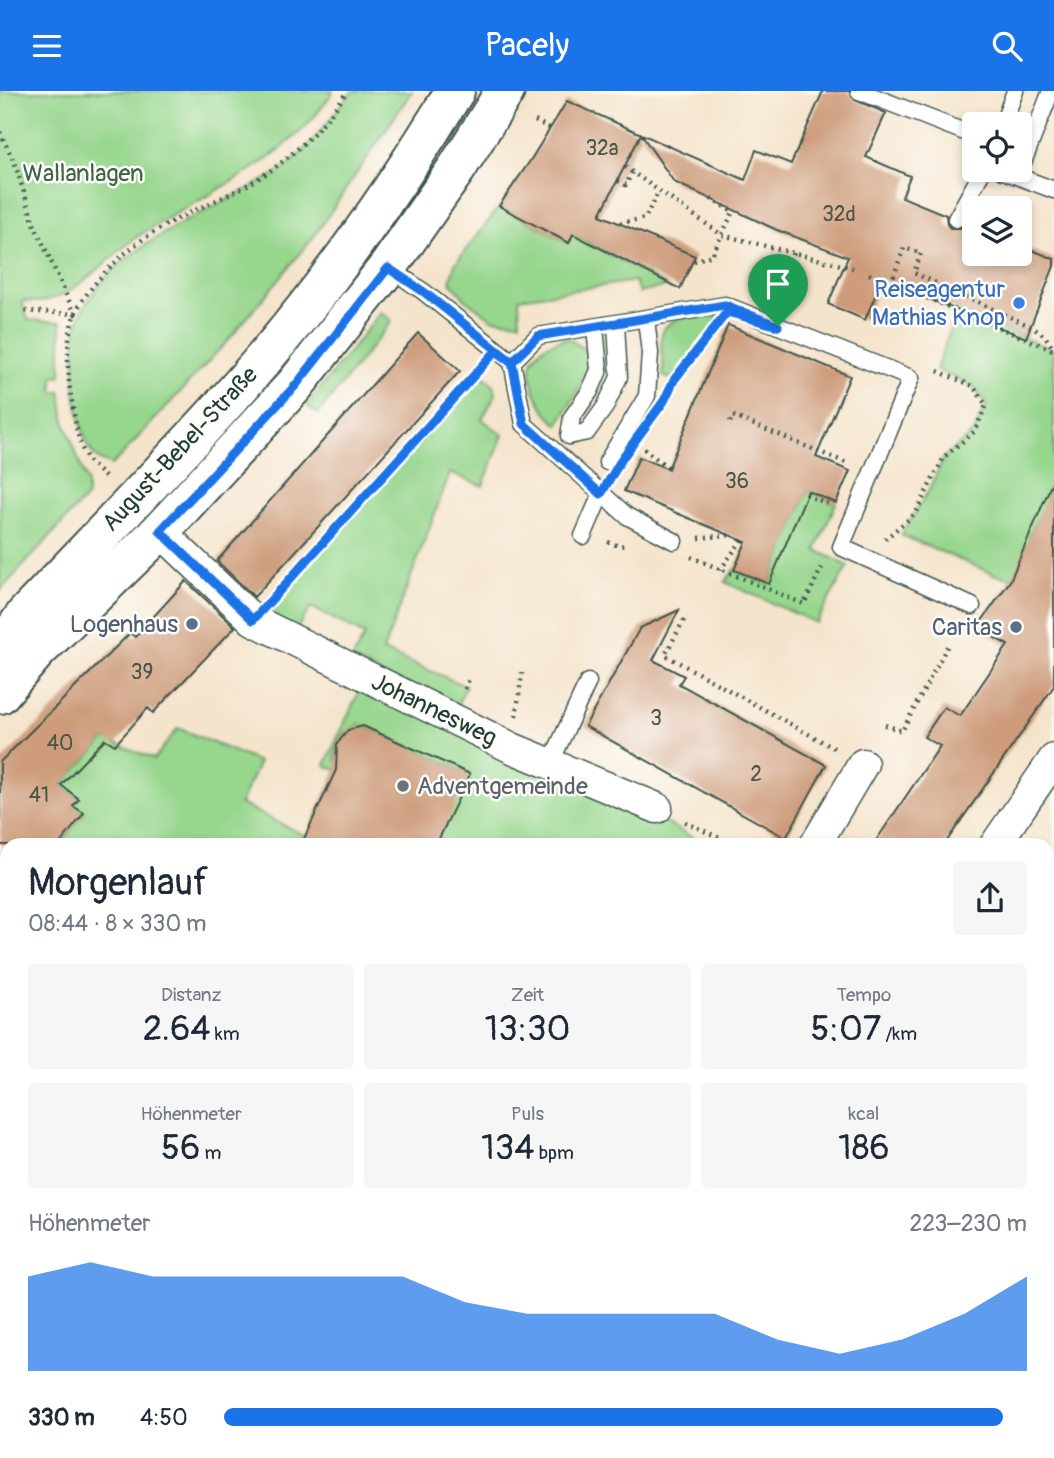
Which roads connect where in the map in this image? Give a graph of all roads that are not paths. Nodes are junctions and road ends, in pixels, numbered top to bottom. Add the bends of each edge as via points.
1 (455, 91) edge
2 (505, 91) edge
3 (859, 91) edge
4 (1015, 91) edge
5 (1051, 91) edge
6 (1007, 112) edge
7 (962, 131) edge
8 (1032, 140) edge
9 (1032, 181) edge
10 (976, 182) edge
11 (1054, 190) edge
12 (956, 219) dead end
13 (355, 244) junction
14 (388, 268) junction
15 (646, 319) junction
16 (616, 324) junction
17 (595, 327) junction
18 (512, 362) junction
19 (607, 462) dead end
20 (601, 494) junction
21 (160, 531) junction
22 (583, 536) dead end
23 (678, 547) road end
24 (972, 606) dead end
25 (0, 650) edge
26 (588, 682) dead end
27 (0, 694) edge
28 (1053, 762) edge
29 (550, 764) junction
30 (863, 764) road end
31 (657, 808) road end
32 (819, 838) edge
33 (1000, 838) edge

1 - 13 main road, August-Bebel-Straße
2 - 14 main road, August-Bebel-Straße
3 - 7 lane
4 - 6 lane
5 - 8 lane
9 - 11 lane
10 - 12 lane
13 - 14 main road
13 - 25 main road, August-Bebel-Straße via 234,393 26,614
14 - 18 lane
14 - 21 main road, August-Bebel-Straße via 296,385
15 - 16 lane
15 - 19 lane via 650,353 647,395
15 - 24 lane via 725,305 911,378 841,547
16 - 17 lane
16 - 17 lane via 619,377 587,432 569,436 572,417 599,370
17 - 18 lane via 538,336
18 - 20 lane via 524,424
20 - 22 lane
20 - 23 lane
21 - 27 main road, August-Bebel-Straße via 36,652
21 - 29 street, Johannesweg via 253,620
26 - 29 lane
28 - 33 street
29 - 31 street, Johannesweg
30 - 32 street

